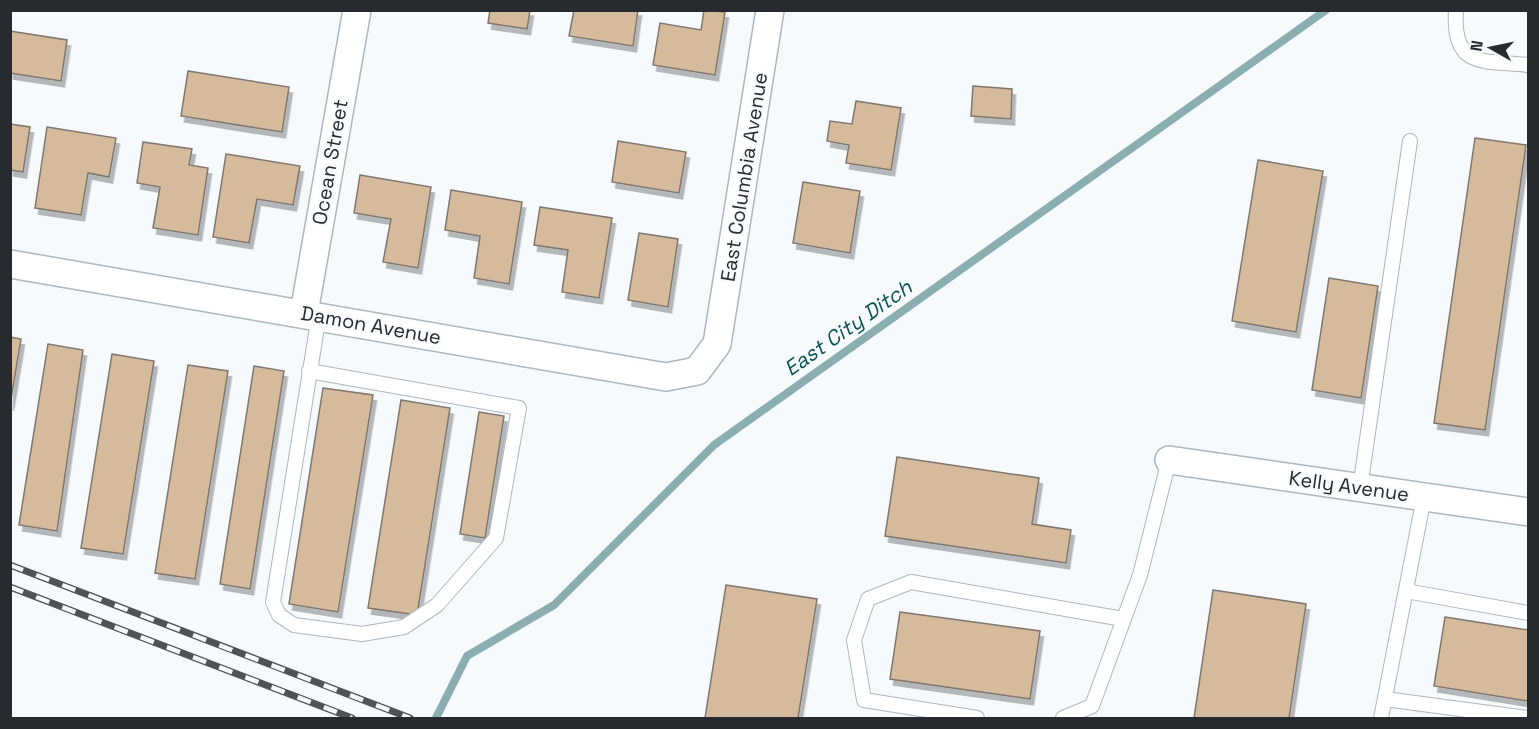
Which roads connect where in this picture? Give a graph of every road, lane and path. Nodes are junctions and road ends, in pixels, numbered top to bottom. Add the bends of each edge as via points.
1 (357, 10) edge
2 (770, 10) edge
3 (1456, 10) edge
4 (1528, 64) edge
5 (1410, 141) dead end
6 (10, 264) edge
7 (312, 314) junction
8 (717, 344) joint
9 (309, 371) junction
10 (1169, 460) joint
11 (1360, 488) junction
12 (1424, 497) junction
13 (1528, 512) edge
14 (1406, 591) junction
15 (1528, 613) edge
16 (1123, 619) junction
17 (1385, 699) junction
18 (976, 718) edge
19 (1063, 718) edge
20 (1381, 718) edge
21 (1527, 718) edge

1 - 7 street, Ocean Street
2 - 8 street, East Columbia Avenue
3 - 4 lane via 1454,32 1458,46 1475,59
5 - 11 lane
6 - 7 street, Damon Avenue
7 - 8 street, Damon Avenue via 666,377 697,371
7 - 9 lane
9 - 9 lane via 273,602 279,615 294,625 362,634 404,627 437,605 496,538 519,408
10 - 11 street, Kelly Avenue
10 - 16 lane via 1140,574
11 - 12 street, Kelly Avenue
12 - 13 street, Kelly Avenue
12 - 14 lane
14 - 15 lane
14 - 17 lane
16 - 18 lane via 910,582 868,599 854,640 864,700
16 - 19 lane via 1092,706
17 - 20 lane
17 - 21 lane

